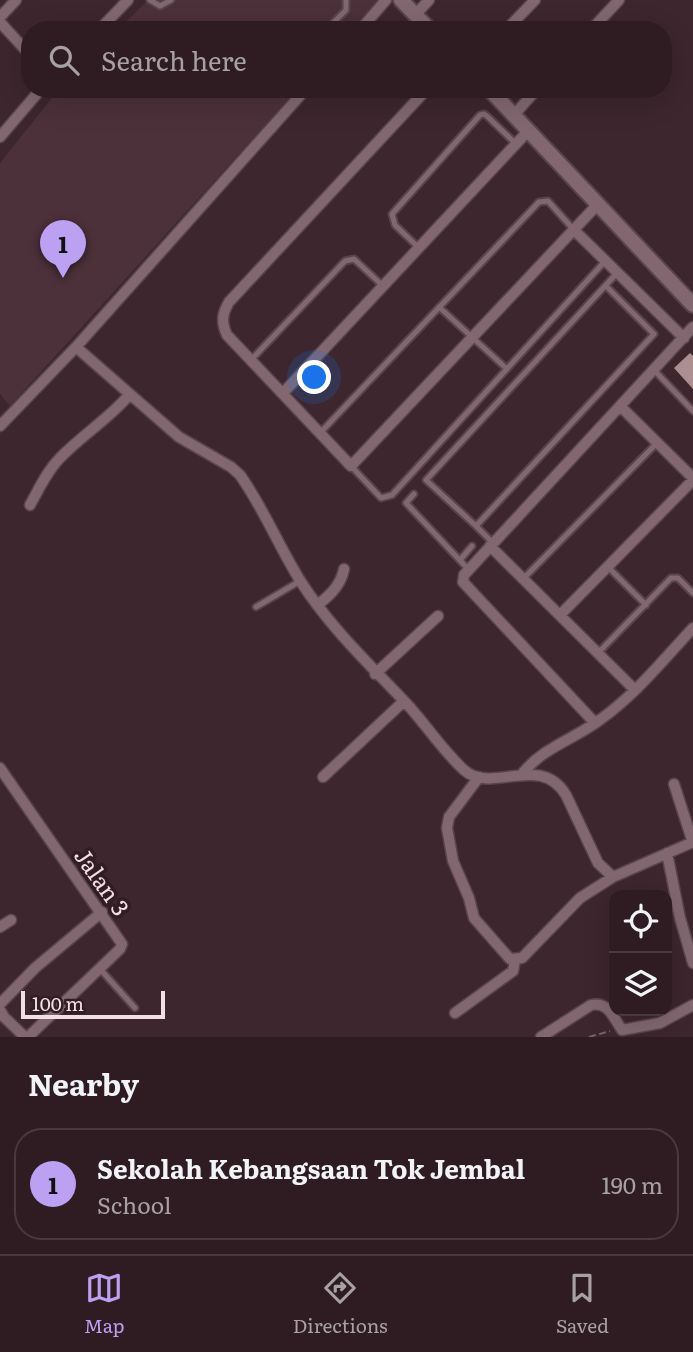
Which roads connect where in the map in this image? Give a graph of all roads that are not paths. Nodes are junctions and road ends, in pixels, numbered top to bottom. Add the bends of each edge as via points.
1 (16, 0) edge
2 (128, 0) edge
3 (150, 0) edge
4 (171, 0) edge
5 (346, 0) edge
6 (386, 0) edge
7 (401, 0) edge
8 (429, 0) edge
9 (535, 0) edge
10 (618, 0) edge
11 (415, 15) junction
12 (0, 17) edge
13 (108, 21) edge
14 (335, 21) edge
15 (368, 21) edge
16 (421, 21) edge
17 (515, 21) edge
18 (600, 21) edge
19 (0, 22) edge
20 (21, 45) edge
21 (33, 98) edge
22 (298, 98) edge
23 (419, 98) edge
24 (498, 98) edge
25 (529, 98) edge
26 (514, 115) junction
27 (529, 130) junction
28 (0, 137) edge
29 (516, 144) junction
30 (598, 204) junction
31 (574, 230) junction
32 (419, 248) junction
33 (606, 260) junction
34 (617, 273) junction
35 (383, 286) junction
36 (607, 286) junction
37 (693, 306) edge
38 (439, 307) junction
39 (689, 335) edge
40 (472, 337) junction
41 (76, 347) junction
42 (251, 360) junction
43 (507, 369) junction
44 (654, 369) junction
45 (282, 393) junction
46 (130, 394) junction
47 (620, 406) junction
48 (693, 411) edge
49 (0, 426) edge
50 (320, 433) junction
51 (657, 443) junction
52 (351, 466) junction
53 (693, 479) edge
54 (414, 494) dead end
55 (30, 505) dead end
56 (476, 526) junction
57 (491, 544) junction
58 (472, 546) dead end
59 (460, 561) junction
60 (607, 567) junction
61 (344, 569) dead end
62 (469, 570) junction
63 (523, 579) junction
64 (300, 581) junction
65 (693, 593) edge
66 (317, 605) junction
67 (646, 605) junction
68 (256, 607) dead end
69 (560, 615) junction
70 (438, 616) dead end
71 (693, 628) edge
72 (598, 653) junction
73 (375, 674) junction
74 (635, 690) junction
75 (404, 701) junction
76 (595, 723) junction
77 (2, 774) edge
78 (522, 774) junction
79 (323, 777) dead end
80 (479, 777) junction
81 (674, 784) dead end
82 (693, 843) edge
83 (667, 853) junction
84 (613, 877) junction
85 (102, 912) junction
86 (11, 920) dead end
87 (0, 927) edge
88 (515, 960) junction
89 (693, 963) edge
90 (100, 969) junction
91 (0, 1004) edge
92 (693, 1005) edge
93 (135, 1008) dead end
94 (0, 1010) edge
95 (455, 1013) dead end
96 (27, 1037) edge
97 (541, 1037) edge

1 - 12 street
2 - 13 street
3 - 4 lane via 160,6
5 - 14 lane via 346,10
6 - 15 street
7 - 11 main road
8 - 11 street
9 - 17 street
10 - 18 street
11 - 16 main road
19 - 20 street
21 - 28 street
22 - 41 street
23 - 42 street via 229,302 223,326
24 - 26 main road
25 - 26 street
26 - 27 main road
27 - 29 street
27 - 30 main road
29 - 32 street
29 - 32 lane via 484,114 477,119 391,214 395,226
30 - 31 street
30 - 37 main road
31 - 33 street
31 - 38 lane via 548,201 539,202
31 - 40 street
32 - 35 street
33 - 34 street
33 - 43 lane
34 - 36 lane
34 - 39 street
35 - 42 lane via 354,259 345,261
35 - 45 street
36 - 56 lane via 654,334
36 - 56 lane via 426,480
38 - 40 lane
38 - 50 lane
39 - 44 street
40 - 43 lane
40 - 52 street
41 - 46 street
41 - 49 street
42 - 45 street
43 - 52 lane via 392,495 381,498
44 - 47 street
44 - 48 lane
45 - 50 street
46 - 55 street via 60,458
46 - 64 street via 179,437 240,475
47 - 51 street
47 - 57 street
50 - 52 street
51 - 53 street
51 - 63 lane
53 - 60 street
54 - 59 lane via 406,503
56 - 57 lane
57 - 62 street
57 - 63 street
58 - 59 lane
59 - 62 lane
60 - 67 lane
60 - 69 street
61 - 66 street via 333,591
62 - 76 street via 463,582
63 - 69 street
64 - 66 street
64 - 68 lane
65 - 67 lane via 678,578 671,578
66 - 73 street
67 - 72 lane
69 - 72 street
70 - 73 street
71 - 74 street
72 - 74 street
73 - 75 street
74 - 76 street
75 - 79 street
75 - 80 street via 464,770
76 - 78 street via 535,759
77 - 85 street, Jalan 3
78 - 80 street
78 - 84 street via 547,777 560,785 598,863
80 - 88 street via 447,822 453,861 474,918 504,954
81 - 82 street
82 - 83 street
83 - 84 street
83 - 89 street
84 - 88 street via 580,898
85 - 90 street, Jalan 3 via 122,944
85 - 91 street
86 - 87 street
88 - 95 street via 513,971
90 - 93 lane
90 - 96 street, Jalan 3
92 - 97 street via 660,1023 622,1030 600,1003
94 - 96 street

